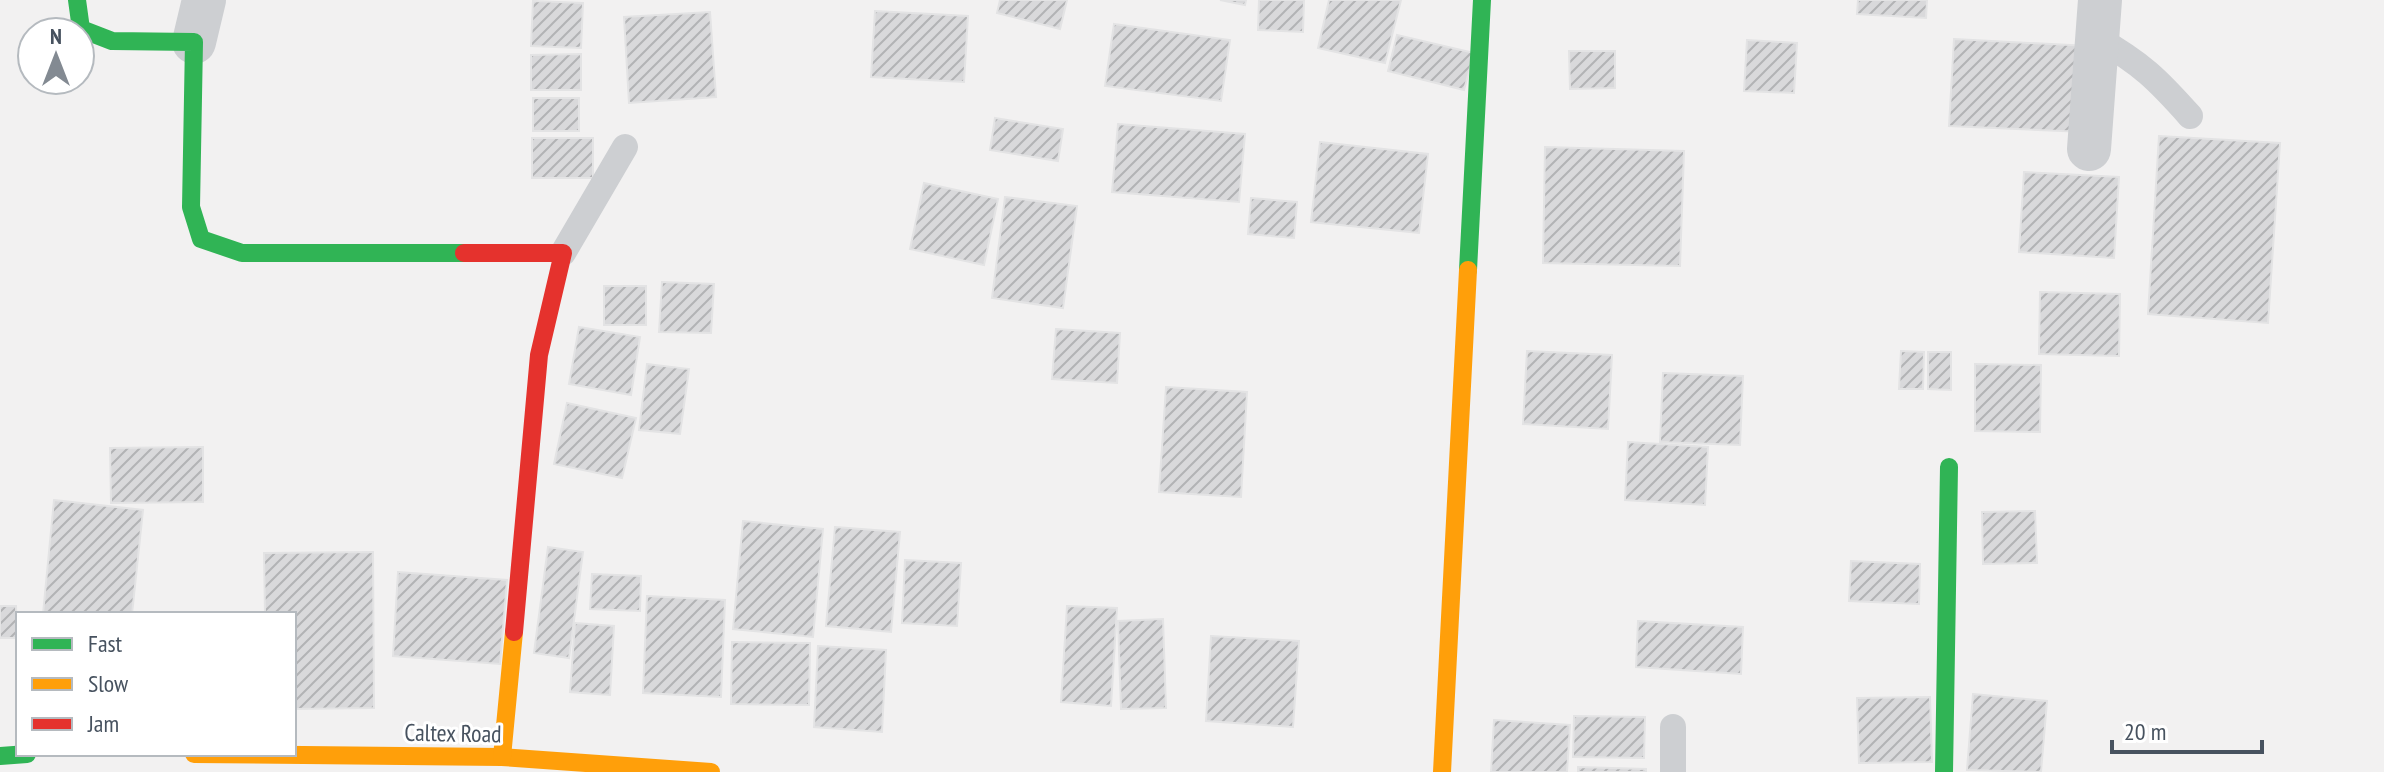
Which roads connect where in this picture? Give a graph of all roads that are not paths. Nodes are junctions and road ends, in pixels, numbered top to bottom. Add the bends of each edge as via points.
1 (77, 0) edge
2 (204, 0) edge
3 (1482, 0) edge
4 (2099, 19) edge
5 (194, 42) junction
6 (2190, 116) dead end
7 (625, 147) dead end
8 (2089, 149) dead end
9 (563, 253) junction
10 (1949, 467) dead end
11 (1673, 727) dead end
12 (296, 755) edge
13 (502, 757) junction
14 (711, 772) edge
15 (1442, 772) edge
16 (1673, 772) edge
17 (1944, 772) edge

1 - 5 street via 81,29 112,41
2 - 5 street
3 - 15 street
4 - 6 lane
4 - 8 street
5 - 9 street via 191,207 201,239 242,253
7 - 9 lane
9 - 13 street via 539,355
10 - 17 street
11 - 16 lane
12 - 13 street, Caltex Road
13 - 14 street, Caltex Road

